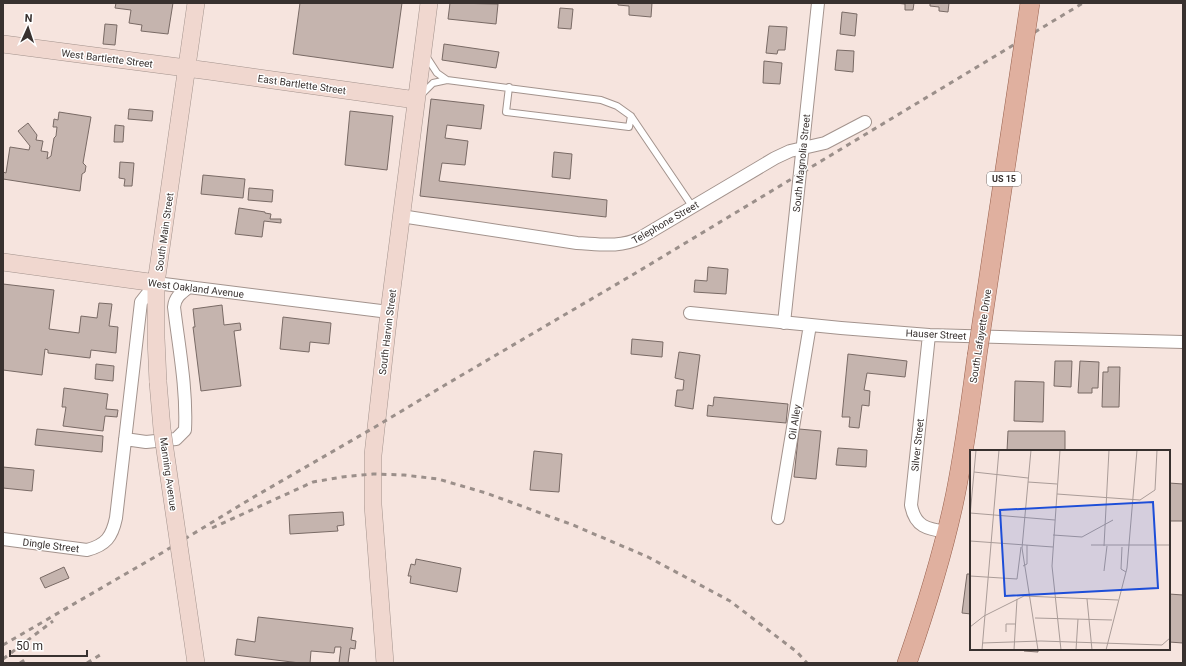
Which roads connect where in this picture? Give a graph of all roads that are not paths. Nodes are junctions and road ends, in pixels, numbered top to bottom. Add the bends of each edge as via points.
1 (196, 3) edge
2 (429, 3) edge
3 (818, 3) edge
4 (1030, 3) edge
5 (3, 44) edge
6 (423, 49) junction
7 (188, 68) junction
8 (448, 80) junction
9 (509, 88) junction
10 (416, 100) junction
11 (631, 116) junction
12 (865, 122) dead end
13 (802, 148) junction
14 (692, 206) junction
15 (401, 216) junction
16 (3, 262) edge
17 (156, 283) junction
18 (189, 287) junction
19 (389, 312) junction
20 (690, 313) dead end
21 (784, 323) junction
22 (810, 325) junction
23 (929, 335) junction
24 (1183, 342) edge
25 (125, 439) junction
26 (778, 518) dead end
27 (947, 532) junction
28 (3, 539) edge
29 (99, 546) joint
30 (196, 663) edge
31 (385, 663) edge
32 (907, 663) edge

1 - 7 street, South Main Street
2 - 6 street, South Harvin Street
3 - 13 street, South Magnolia Street
4 - 27 main road, South Lafayette Drive / US 15, bridge via 960,467
5 - 7 street, West Bartlette Street
6 - 8 lane via 432,67
6 - 10 street, South Harvin Street
7 - 10 street, East Bartlette Street
7 - 17 street, South Main Street
8 - 9 lane
8 - 10 lane via 433,83
9 - 11 lane via 601,100 618,106
9 - 11 lane via 506,112 629,127
10 - 15 street, South Harvin Street
11 - 14 lane
12 - 13 street, Telephone Street via 825,143
13 - 14 street, Telephone Street via 775,158
13 - 21 street, South Magnolia Street
14 - 15 street, Telephone Street via 640,238 623,244 604,245
15 - 19 street, South Harvin Street
16 - 17 street, West Oakland Avenue
17 - 18 street, West Oakland Avenue
17 - 25 street, South Main Street via 141,302
17 - 30 street, Manning Avenue, bridge via 156,338 162,429
18 - 19 street, West Oakland Avenue
18 - 25 street via 178,296 174,307 184,382 185,430 176,439 146,442
19 - 31 street, South Harvin Street via 375,428 373,482
20 - 21 street, Hauser Street
21 - 22 street, Hauser Street
22 - 23 street, Hauser Street
22 - 26 street, Oil Alley
23 - 24 street, Hauser Street
23 - 27 street, Silver Street via 911,505 912,512 920,524 926,528
25 - 29 street, South Main Street via 113,530 111,536
27 - 32 main road, South Lafayette Drive / US 15
28 - 29 street, Dingle Street via 87,550

